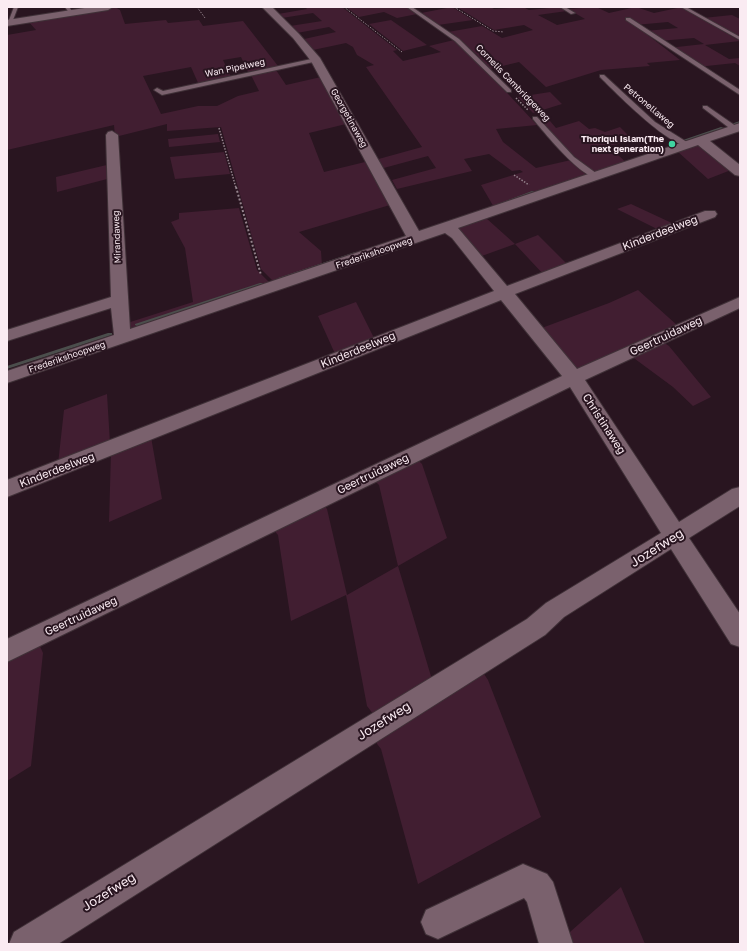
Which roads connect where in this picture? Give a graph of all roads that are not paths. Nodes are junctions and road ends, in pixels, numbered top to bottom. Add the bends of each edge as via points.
1 (16, 7) edge
2 (108, 7) edge
3 (267, 7) edge
4 (409, 7) edge
5 (562, 7) edge
6 (683, 7) edge
7 (69, 10) edge
8 (573, 13) dead end
9 (628, 19) dead end
10 (10, 23) edge
11 (740, 39) edge
12 (316, 60) junction
13 (602, 76) dead end
14 (157, 90) dead end
15 (509, 91) road end
16 (740, 93) edge
17 (705, 107) dead end
18 (535, 118) road end
19 (738, 128) edge
20 (112, 135) dead end
21 (694, 143) junction
22 (740, 172) edge
23 (598, 177) junction
24 (710, 214) dead end
25 (448, 228) junction
26 (418, 238) junction
27 (504, 292) junction
28 (119, 300) junction
29 (740, 302) edge
30 (7, 336) edge
31 (124, 337) junction
32 (7, 377) edge
33 (574, 378) junction
34 (7, 489) edge
35 (740, 495) edge
36 (677, 536) junction
37 (740, 636) edge
38 (7, 651) edge
39 (438, 922) dead end
40 (26, 944) edge
41 (556, 944) edge

1 - 10 lane
2 - 7 street
3 - 12 street, Georgetinaweg
4 - 15 lane, Cornelis Cambridgeweg via 463,45
5 - 8 lane
6 - 11 lane
7 - 10 street
9 - 16 lane
12 - 14 lane, Wan Pipelweg via 179,90 162,93
12 - 26 street, Georgetinaweg via 412,233
13 - 21 lane, Petronellaweg via 674,138
17 - 19 lane via 730,126
18 - 23 lane, Cornelis Cambridgeweg via 570,157
19 - 21 street, Frederikshoopweg
20 - 28 street, Mirandaweg
21 - 22 street via 710,147
21 - 23 street, Frederikshoopweg
23 - 25 street, Frederikshoopweg
24 - 27 street, Kinderdeelweg
25 - 26 street, Frederikshoopweg
25 - 27 street, Christinaweg via 457,235
26 - 31 street, Frederikshoopweg
27 - 33 street, Christinaweg
27 - 34 street, Kinderdeelweg
28 - 30 street
28 - 31 street, Mirandaweg via 121,332
29 - 33 street, Geertruidaweg
31 - 32 street, Frederikshoopweg
33 - 36 street, Christinaweg
33 - 38 street, Geertruidaweg
35 - 36 street, Jozefweg
36 - 37 street, Christinaweg
36 - 40 street, Jozefweg via 555,610 536,627
39 - 41 street via 523,880 535,886 542,894

